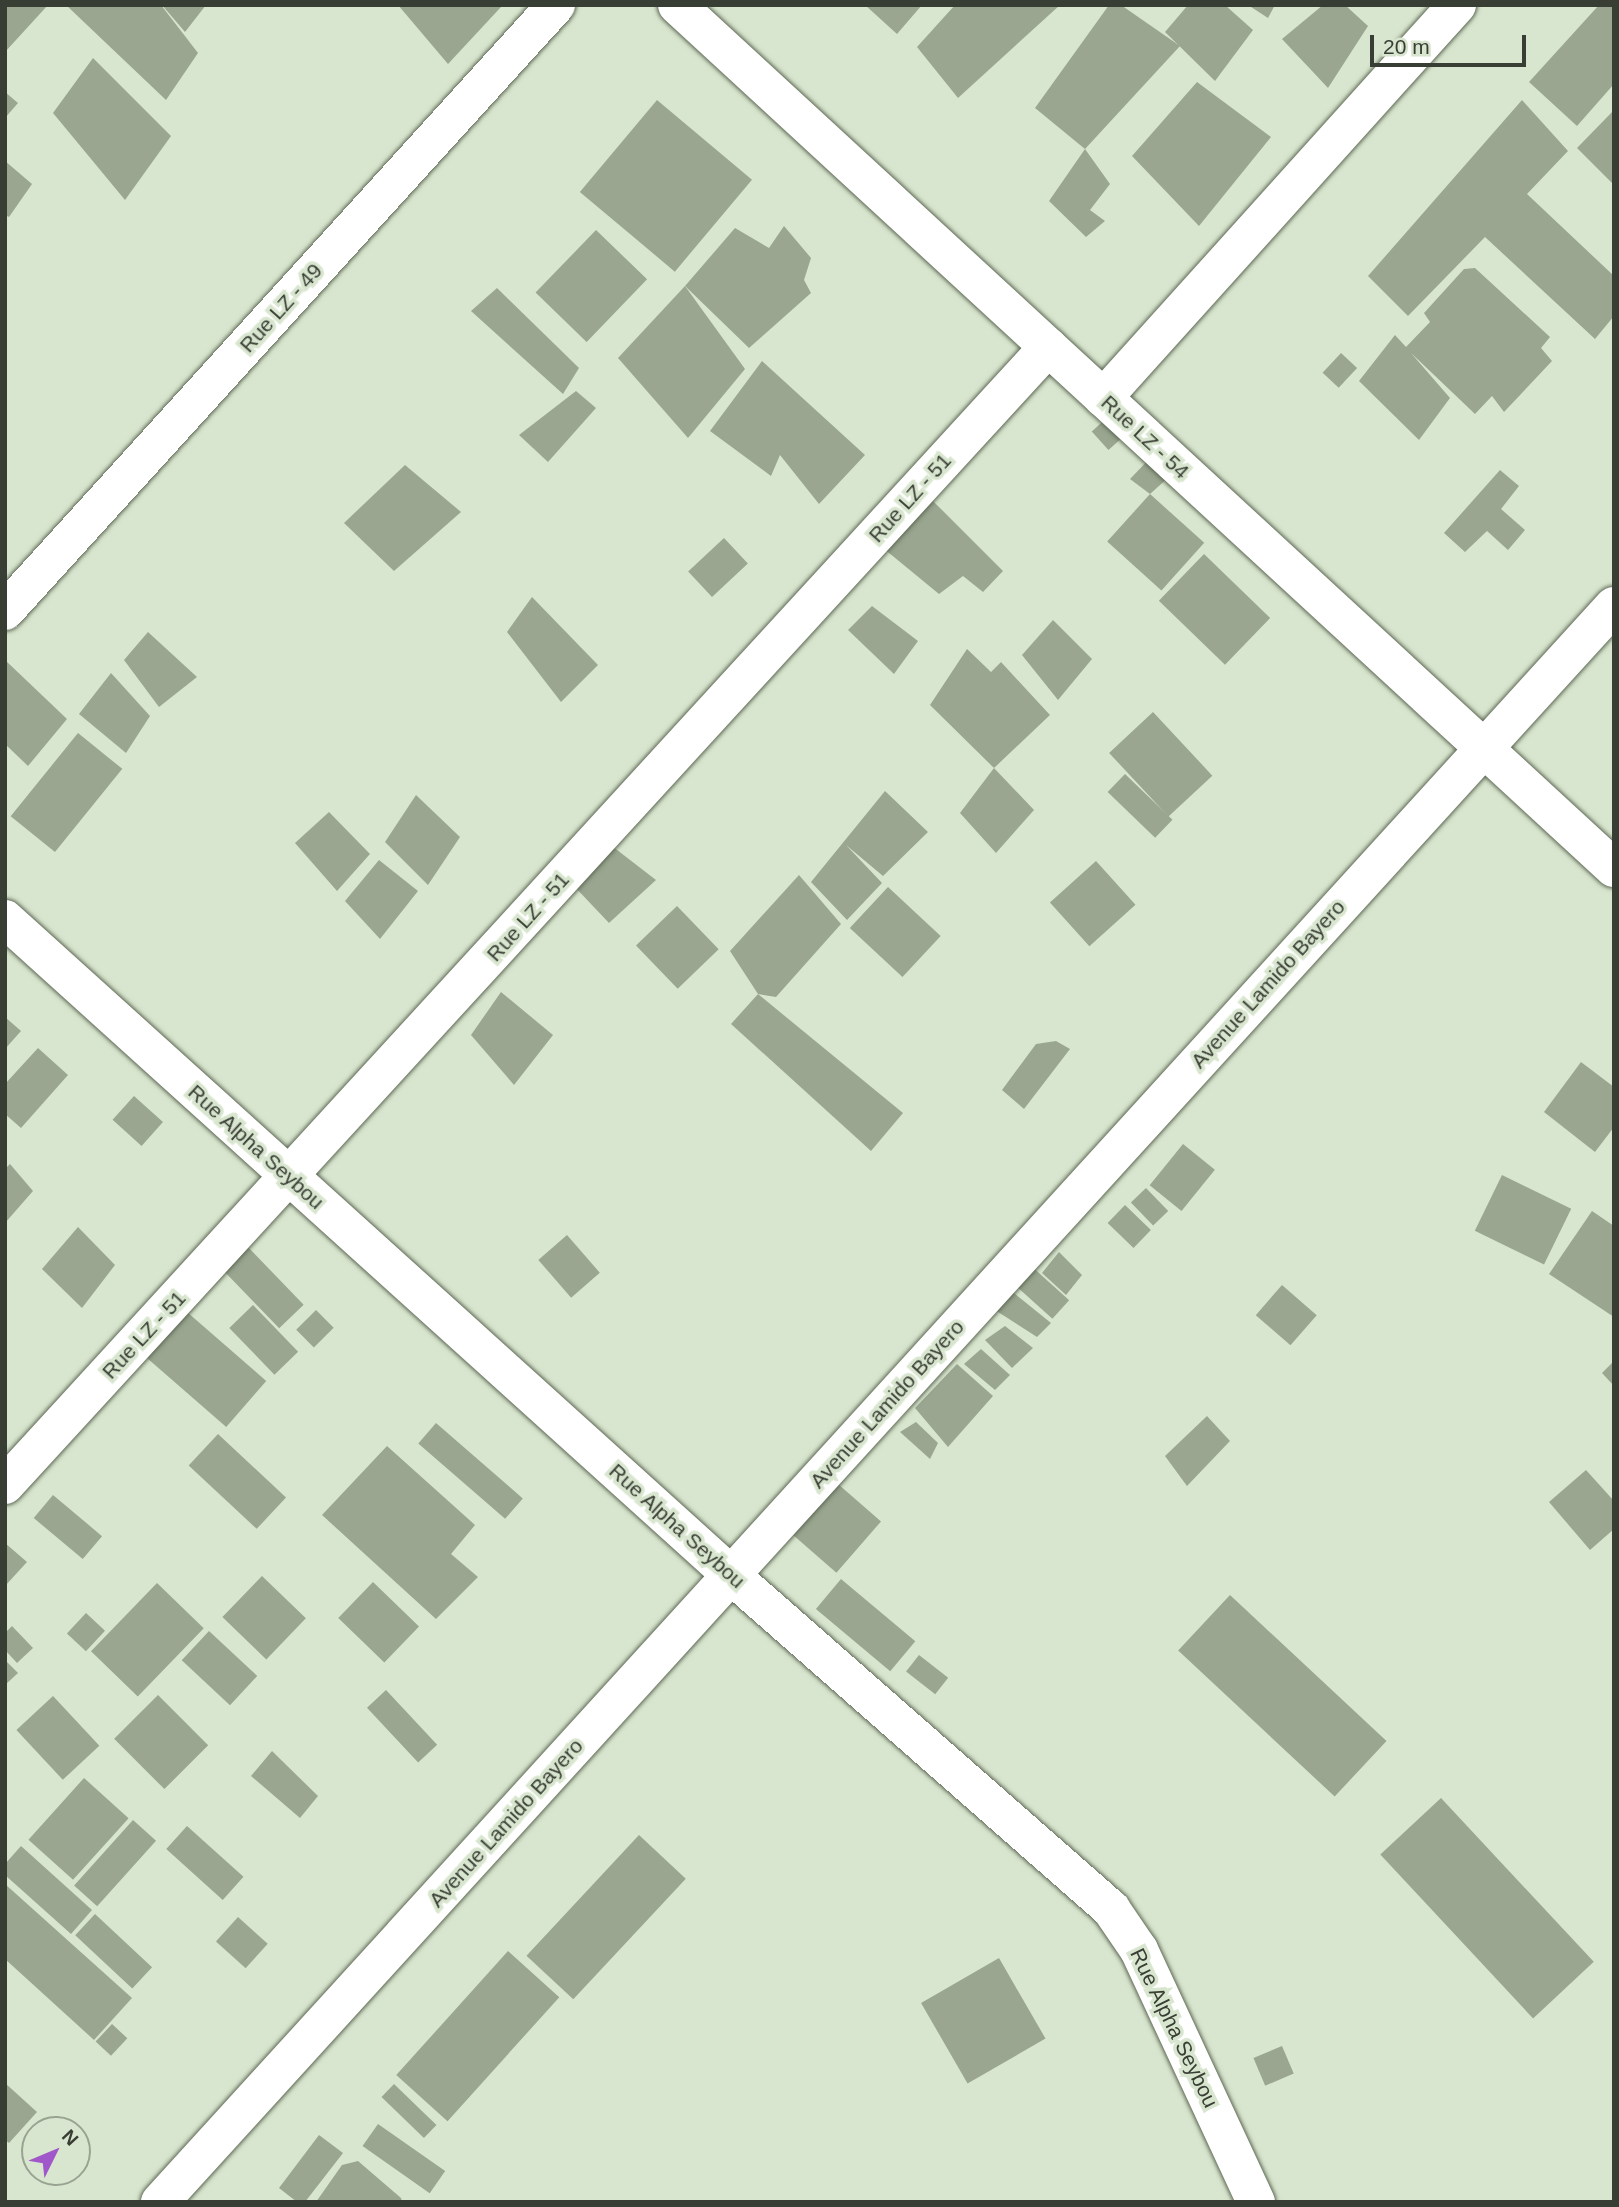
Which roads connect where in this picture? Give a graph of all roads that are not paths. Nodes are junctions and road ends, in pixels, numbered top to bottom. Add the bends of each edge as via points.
1 (556, 5) edge
2 (677, 5) edge
3 (1436, 12) edge
4 (1048, 347) junction
5 (1103, 398) junction
6 (1614, 606) edge
7 (5, 611) edge
8 (1482, 747) junction
9 (1614, 868) edge
10 (5, 919) edge
11 (289, 1178) junction
12 (5, 1485) edge
13 (732, 1576) junction
14 (160, 2202) edge
15 (1256, 2202) edge

1 - 7 street, Rue LZ - 49
2 - 4 street, Rue LZ - 54
3 - 5 street
4 - 5 street, Rue LZ - 54
4 - 11 street, Rue LZ - 51
5 - 8 street, Rue LZ - 54
6 - 8 street, Avenue Lamido Bayero
8 - 9 street, Rue LZ - 54
8 - 13 street, Avenue Lamido Bayero
10 - 11 street, Rue Alpha Seybou
11 - 12 street, Rue LZ - 51
11 - 13 street, Rue Alpha Seybou
13 - 14 street, Avenue Lamido Bayero
13 - 15 street, Rue Alpha Seybou via 1111,1909 1139,1950

